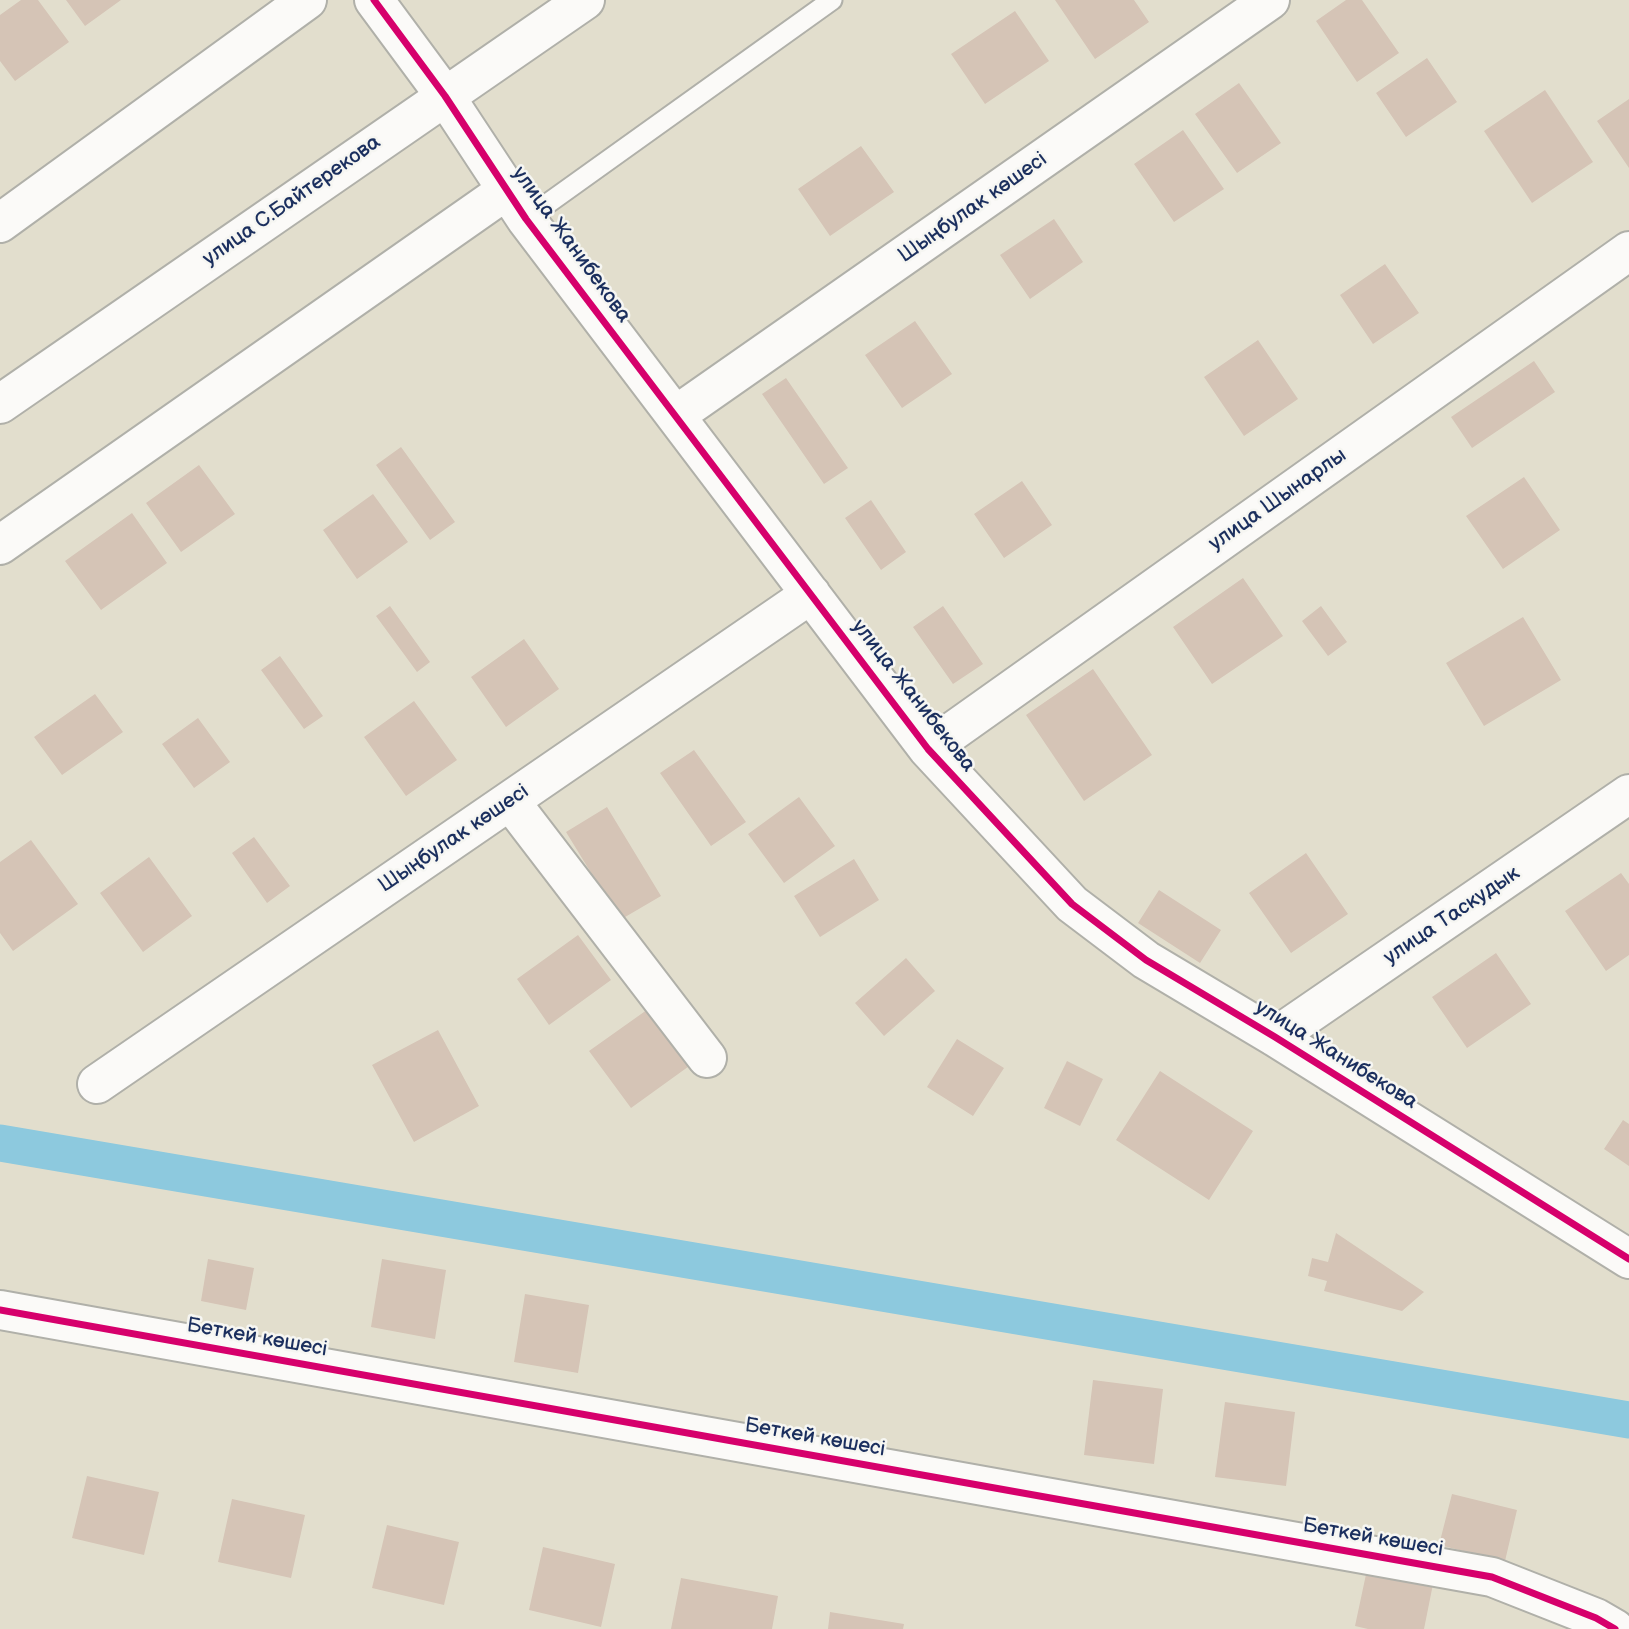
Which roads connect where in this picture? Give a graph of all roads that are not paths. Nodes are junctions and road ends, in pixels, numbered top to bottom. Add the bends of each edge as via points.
1 (307, 0) edge
2 (374, 0) edge
3 (585, 0) edge
4 (831, 0) edge
5 (1270, 0) edge
6 (445, 96) junction
7 (516, 205) junction
8 (0, 223) edge
9 (1629, 251) edge
10 (0, 404) edge
11 (676, 415) junction
12 (0, 545) edge
13 (811, 594) junction
14 (928, 749) junction
15 (1629, 794) edge
16 (510, 801) junction
17 (1275, 1037) junction
18 (707, 1058) dead end
19 (97, 1084) dead end
20 (1629, 1259) edge
21 (0, 1310) edge
22 (1615, 1629) edge

1 - 8 street
2 - 6 street, улица Жанибекова
3 - 6 street, улица С.Байтерекова
4 - 7 lane
5 - 11 street, Шыңбулак көшесі
6 - 7 street, улица Жанибекова
6 - 10 street, улица С.Байтерекова
7 - 11 street, улица Жанибекова
7 - 12 street
9 - 14 street, улица Шынарлы
11 - 13 street, улица Жанибекова
13 - 14 street, улица Жанибекова
13 - 16 street, Шыңбулак көшесі
14 - 17 street, улица Жанибекова via 1072,904 1146,960
15 - 17 street, улица Таскудык
16 - 18 street
16 - 19 street, Шыңбулак көшесі
17 - 20 street, улица Жанибекова
21 - 22 street, Беткей көшесі via 1492,1577

